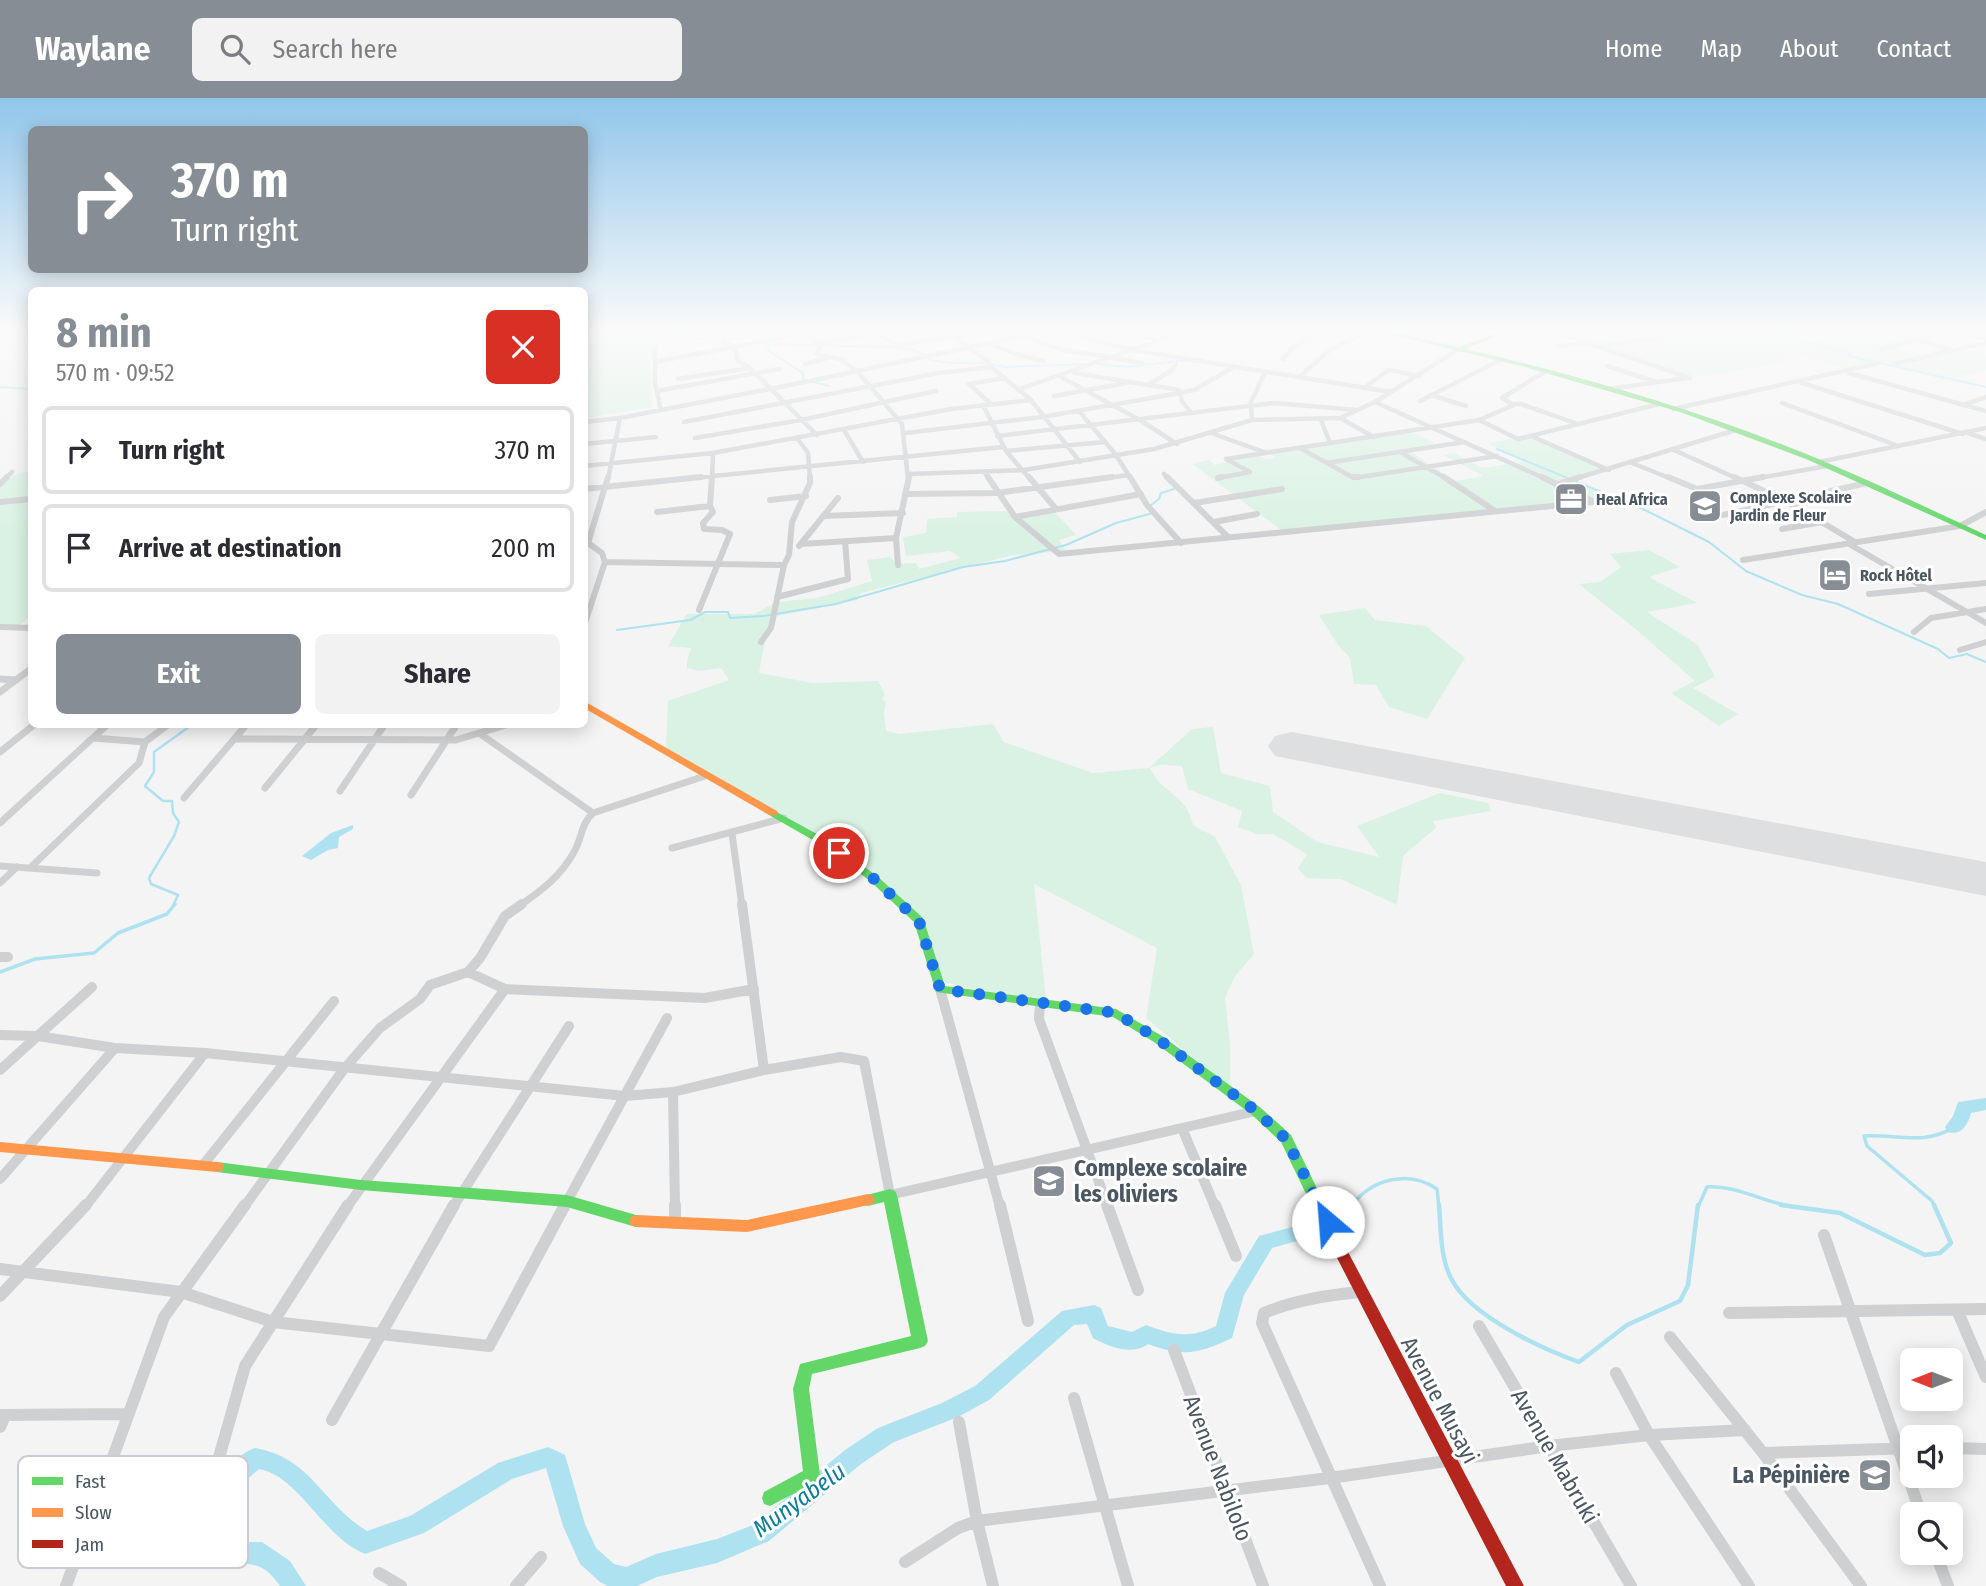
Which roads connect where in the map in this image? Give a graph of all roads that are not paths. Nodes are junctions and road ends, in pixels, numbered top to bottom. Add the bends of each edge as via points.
1 (659, 398) edge
2 (721, 398) edge
3 (780, 398) edge
4 (814, 398) edge
5 (883, 398) edge
6 (902, 398) edge
7 (985, 398) edge
8 (1102, 398) edge
9 (1151, 398) edge
10 (1183, 398) edge
11 (1253, 398) edge
12 (1381, 398) edge
13 (1425, 398) edge
14 (1442, 398) edge
15 (1503, 398) edge
16 (1640, 398) edge
17 (1723, 398) edge
18 (1853, 398) edge
19 (1941, 398) edge
20 (1982, 398) edge
21 (1031, 400) joint
22 (1420, 401) dead end
23 (886, 402) junction
24 (1375, 402) junction
25 (1782, 403) dead end
26 (786, 404) junction
27 (991, 404) junction
28 (1513, 404) junction
29 (1659, 404) junction
30 (983, 405) junction
31 (1115, 405) junction
32 (1250, 405) junction
33 (1964, 405) junction
34 (1466, 406) dead end
35 (1673, 409) junction
36 (661, 410) junction
37 (1357, 410) junction
38 (1079, 411) junction
39 (1986, 411) edge
40 (1191, 413) junction
41 (1042, 417) junction
42 (620, 418) junction
43 (1340, 418) junction
44 (898, 419) junction
45 (1140, 419) junction
46 (801, 420) junction
47 (1252, 420) junction
48 (1321, 420) junction
49 (1479, 420) junction
50 (588, 422) edge
51 (684, 422) dead end
52 (991, 424) junction
53 (1578, 424) junction
54 (1092, 426) junction
55 (1439, 428) junction
56 (1986, 428) edge
57 (844, 430) junction
58 (1737, 430) junction
59 (1054, 431) junction
60 (905, 433) junction
61 (1211, 433) junction
62 (1965, 433) junction
63 (817, 435) junction
64 (997, 436) junction
65 (1531, 436) junction
66 (656, 437) dead end
67 (1374, 437) junction
68 (695, 438) dead end
69 (797, 438) junction
70 (1986, 439) edge
71 (615, 441) junction
72 (1105, 442) junction
73 (1468, 442) junction
74 (1330, 443) junction
75 (588, 444) edge
76 (1177, 444) junction
77 (1066, 445) junction
78 (1899, 446) junction
79 (1300, 447) junction
80 (1004, 449) junction
81 (1674, 450) junction
82 (1264, 452) junction
83 (1400, 452) junction
84 (713, 453) junction
85 (1116, 456) junction
86 (1497, 456) junction
87 (906, 458) junction
88 (863, 462) junction
89 (1080, 462) junction
90 (611, 463) junction
91 (1326, 463) junction
92 (1632, 463) junction
93 (1823, 464) junction
94 (588, 466) edge
95 (1429, 467) junction
96 (810, 468) junction
97 (1024, 470) junction
98 (1609, 470) junction
99 (12, 472) dead end
100 (985, 473) junction
101 (909, 474) junction
102 (1164, 474) dead end
103 (1129, 475) junction
104 (712, 477) junction
105 (1218, 478) dead end
106 (1742, 482) junction
107 (1867, 483) junction
108 (0, 484) edge
109 (1558, 484) junction
110 (606, 487) junction
111 (1039, 488) junction
112 (588, 489) edge
113 (1282, 489) dead end
114 (997, 493) junction
115 (907, 494) junction
116 (1141, 494) junction
117 (806, 496) junction
118 (838, 498) dead end
119 (28, 499) edge
120 (770, 500) dead end
121 (1786, 501) junction
122 (0, 502) edge
123 (1194, 503) junction
124 (710, 506) junction
125 (1056, 509) junction
126 (1495, 511) junction
127 (657, 512) dead end
128 (1986, 512) edge
129 (903, 513) junction
130 (1257, 514) dead end
131 (1723, 515) dead end
132 (823, 516) junction
133 (1015, 517) junction
134 (594, 520) junction
135 (588, 521) edge
136 (1214, 522) junction
137 (1822, 523) junction
138 (1960, 526) junction
139 (1782, 529) dead end
140 (1228, 537) junction
141 (896, 538) junction
142 (1986, 538) edge
143 (588, 541) edge
144 (845, 541) junction
145 (1181, 542) junction
146 (1852, 543) junction
147 (801, 544) junction
148 (588, 545) edge
149 (789, 555) junction
150 (1743, 560) dead end
151 (605, 562) junction
152 (719, 564) junction
153 (784, 565) junction
154 (898, 565) dead end
155 (1986, 583) edge
156 (1926, 589) junction
157 (1869, 594) dead end
158 (777, 597) junction
159 (1986, 609) edge
160 (699, 610) dead end
161 (1965, 612) junction
162 (588, 614) edge
163 (1986, 623) edge
164 (0, 627) edge
165 (28, 628) edge
166 (1914, 632) dead end
167 (761, 642) dead end
168 (1986, 642) edge
169 (1960, 650) dead end
170 (28, 671) edge
171 (0, 679) edge
172 (16, 680) junction
173 (0, 692) edge
174 (588, 706) edge
175 (30, 728) edge
176 (104, 728) edge
177 (164, 728) edge
178 (244, 728) edge
179 (314, 728) edge
180 (382, 728) edge
181 (454, 728) edge
182 (496, 728) edge
183 (479, 733) junction
184 (93, 738) junction
185 (236, 739) junction
186 (305, 739) junction
187 (374, 740) junction
188 (447, 740) junction
189 (145, 742) junction
190 (0, 752) edge
191 (705, 776) junction
192 (265, 788) dead end
193 (340, 791) dead end
194 (411, 795) dead end
195 (184, 798) dead end
196 (593, 813) junction
197 (784, 818) junction
198 (0, 822) edge
199 (732, 834) junction
200 (672, 848) dead end
201 (0, 866) edge
202 (17, 867) junction
203 (30, 868) junction
204 (97, 873) dead end
205 (0, 883) edge
206 (468, 972) junction
207 (92, 986) dead end
208 (505, 989) junction
209 (754, 989) junction
210 (940, 989) junction
211 (334, 1002) dead end
212 (1040, 1004) junction
213 (667, 1018) dead end
214 (569, 1026) dead end
215 (0, 1035) edge
216 (38, 1036) junction
217 (116, 1048) junction
218 (205, 1053) junction
219 (286, 1061) junction
220 (344, 1069) junction
221 (0, 1070) edge
222 (764, 1070) junction
223 (440, 1078) junction
224 (531, 1086) junction
225 (673, 1091) junction
226 (625, 1096) junction
227 (1256, 1111) junction
228 (1182, 1128) junction
229 (0, 1147) edge
230 (25, 1149) junction
231 (1086, 1151) junction
232 (124, 1158) junction
233 (203, 1165) junction
234 (992, 1172) junction
235 (266, 1173) junction
236 (0, 1179) edge
237 (361, 1185) junction
238 (460, 1194) junction
239 (890, 1195) junction
240 (567, 1201) junction
241 (675, 1223) junction
242 (1824, 1235) dead end
243 (1236, 1256) dead end
244 (0, 1269) edge
245 (26, 1273) junction
246 (1138, 1290) dead end
247 (181, 1292) junction
248 (1360, 1292) junction
249 (0, 1296) edge
250 (1986, 1309) edge
251 (1957, 1310) junction
252 (1853, 1312) junction
253 (1729, 1313) dead end
254 (1028, 1321) dead end
255 (273, 1322) junction
256 (1479, 1326) dead end
257 (382, 1334) junction
258 (1670, 1337) dead end
259 (1174, 1350) dead end
260 (1616, 1373) dead end
261 (1986, 1377) edge
262 (1074, 1398) dead end
263 (128, 1414) junction
264 (2, 1420) edge
265 (332, 1420) dead end
266 (959, 1422) dead end
267 (1745, 1430) junction
268 (1649, 1435) junction
269 (1549, 1446) junction
270 (1897, 1447) junction
271 (1900, 1447) edge
272 (1963, 1448) edge
273 (1986, 1449) edge
274 (1763, 1452) junction
275 (113, 1456) edge
276 (219, 1456) edge
277 (1448, 1460) junction
278 (1330, 1478) junction
279 (1226, 1490) junction
280 (770, 1498) dead end
281 (1918, 1502) edge
282 (1103, 1506) junction
283 (977, 1521) junction
284 (541, 1557) dead end
285 (905, 1562) dead end
286 (1940, 1565) edge
287 (72, 1568) edge
288 (379, 1573) dead end
289 (65, 1586) edge
290 (401, 1586) edge
291 (516, 1586) edge
292 (993, 1586) edge
293 (1128, 1586) edge
294 (1263, 1586) edge
295 (1380, 1586) edge
296 (1515, 1586) edge
297 (1630, 1586) edge
298 (1749, 1586) edge
299 (1861, 1586) edge
300 (1948, 1586) edge

1 - 36 street
2 - 36 street
3 - 26 street
4 - 26 street
5 - 23 street
6 - 23 street
7 - 27 street
8 - 31 street
9 - 31 street
10 - 40 street
11 - 32 street
12 - 24 street
13 - 22 street
14 - 34 street
15 - 28 street
16 - 29 main road
17 - 35 street
18 - 62 street
19 - 33 street
20 - 33 street
21 - 27 street
21 - 41 street
23 - 44 street
23 - 46 street
24 - 37 street
24 - 55 street
25 - 78 street
26 - 46 street
26 - 51 street
27 - 30 street
28 - 49 street
28 - 53 street
29 - 35 main road
29 - 53 street
30 - 44 street
30 - 52 street
31 - 38 street
31 - 45 street
32 - 37 street via 1282,402
32 - 40 street
32 - 47 street
33 - 39 street
35 - 58 main road
36 - 42 street
37 - 43 street
38 - 41 street
38 - 54 street
40 - 45 street
41 - 52 street
41 - 59 street
42 - 50 street
42 - 71 street
43 - 48 street
43 - 67 street
44 - 57 street
44 - 60 street
45 - 54 street
45 - 76 street
46 - 63 street
46 - 68 street
47 - 48 street
47 - 61 street
48 - 74 street
49 - 55 street
49 - 65 street via 1518,439
52 - 60 street
52 - 64 street
53 - 65 street
54 - 59 street
54 - 72 street
55 - 67 street
55 - 73 street
56 - 62 street
57 - 63 street
57 - 88 street
58 - 81 street
58 - 93 main road
59 - 64 street
59 - 77 street
60 - 87 street
61 - 76 street
61 - 82 street
62 - 70 street
62 - 78 street
63 - 69 street
64 - 80 street
65 - 98 street
66 - 71 street
67 - 74 street
69 - 84 street
69 - 96 street via 808,453
71 - 75 street
71 - 90 street
72 - 77 street
72 - 85 street
73 - 83 street
73 - 86 street
74 - 79 street
76 - 85 street
77 - 80 street
77 - 89 street
78 - 93 street
79 - 82 street
79 - 91 street
80 - 87 street
80 - 97 street
81 - 92 street
81 - 106 street
82 - 105 street via 1226,459 1250,472
83 - 91 street
83 - 95 street
84 - 90 street
84 - 104 street
85 - 89 street
85 - 103 street
86 - 95 street
86 - 109 street
87 - 88 street
87 - 101 street
88 - 96 street
89 - 97 street
90 - 94 street
90 - 110 street
91 - 95 street via 1354,478
92 - 98 street
92 - 106 street via 1696,489
93 - 106 street
93 - 107 main road
95 - 126 street
96 - 104 street
96 - 117 street
97 - 100 street
97 - 111 street
98 - 109 street
99 - 108 street
100 - 101 street
100 - 114 street
101 - 115 street
102 - 123 street
103 - 111 street
103 - 116 street
104 - 110 street
104 - 124 street
106 - 121 street
107 - 121 street
107 - 138 main road
109 - 126 street via 1593,502
110 - 112 street
110 - 134 street
111 - 114 street
111 - 125 street
113 - 123 street
114 - 115 street
114 - 133 street
115 - 129 street
116 - 125 street
116 - 145 street
117 - 120 street
117 - 149 street via 792,522
118 - 132 street
119 - 122 street
121 - 131 street
121 - 137 street
123 - 136 street
124 - 127 street
124 - 152 street via 713,513 703,523 704,529 730,534
125 - 133 street
126 - 140 street
128 - 138 street
129 - 132 street
129 - 141 street
130 - 136 street
132 - 147 street
133 - 145 street via 1059,554
134 - 135 street
134 - 143 street
136 - 140 street
137 - 139 street
137 - 146 street
138 - 142 main road
138 - 146 street
140 - 145 street
141 - 144 street
141 - 154 street
144 - 147 street
144 - 158 street via 848,579
146 - 150 street
146 - 156 street
147 - 149 street
148 - 151 street via 602,553
149 - 153 street
151 - 152 street
151 - 162 street
152 - 153 street
152 - 160 street
153 - 158 street
155 - 156 street
156 - 157 street
156 - 161 street
158 - 167 street via 771,628
159 - 161 street
161 - 163 street
161 - 166 street via 1931,618
164 - 165 street
168 - 169 street
170 - 172 street
171 - 172 street
172 - 173 street
174 - 191 main road
175 - 190 street
176 - 184 street
177 - 189 street
178 - 185 street
179 - 186 street
180 - 187 street
181 - 188 street
182 - 183 street
183 - 188 street
183 - 196 street
184 - 189 street
184 - 198 street
185 - 186 street
185 - 195 street
186 - 187 street
186 - 192 street
187 - 188 street
187 - 193 street
188 - 194 street
189 - 203 street via 139,763
191 - 196 street
191 - 197 main road
196 - 206 street via 563,870 505,916
197 - 199 street
197 - 210 main road via 873,878 919,921
199 - 200 street
199 - 209 street
201 - 202 street
202 - 203 street
202 - 205 street
203 - 204 street
206 - 208 street
206 - 220 street via 430,985 421,999 380,1028
207 - 216 street
208 - 209 street via 705,998
208 - 223 street
209 - 222 street
210 - 212 main road, Avenue Musayi
210 - 234 street
211 - 219 street
212 - 227 main road, Avenue Musayi via 1116,1013
212 - 231 street via 1040,1019
213 - 226 street
214 - 224 street
215 - 216 street
216 - 217 street
216 - 221 street
217 - 218 street
217 - 230 street
218 - 219 street
218 - 232 street
219 - 220 street
219 - 233 street
220 - 223 street
220 - 235 street
222 - 225 street
222 - 239 street via 841,1057 863,1061
223 - 224 street
223 - 237 street
224 - 226 street
224 - 238 street
225 - 226 street
225 - 241 street
226 - 240 street
227 - 228 street
227 - 248 main road, Avenue Musayi via 1286,1139
228 - 231 street
228 - 243 street
229 - 230 main road
230 - 232 main road
230 - 236 street
231 - 234 street
231 - 246 street
232 - 233 main road
232 - 245 street
233 - 235 main road
234 - 239 street
234 - 254 street
235 - 237 main road
235 - 247 street
237 - 238 main road
237 - 255 street
238 - 240 main road
238 - 257 street
239 - 241 main road via 747,1226
239 - 280 main road via 920,1341 806,1369 801,1389 812,1475
240 - 241 main road via 629,1221
240 - 257 street via 489,1346
242 - 252 street
244 - 245 street
245 - 247 street
245 - 249 street
247 - 255 street
247 - 263 street via 164,1317
248 - 277 main road, Avenue Musayi
248 - 278 street via 1278,1307 1264,1313 1262,1323
250 - 251 street
251 - 252 street
251 - 261 street
252 - 253 street
252 - 270 street
255 - 257 street
255 - 276 street via 245,1366
256 - 269 street, Avenue Mabruki
257 - 265 street
258 - 267 street
259 - 279 street, Avenue Nabilolo
260 - 268 street
262 - 282 street
263 - 264 street
263 - 275 street
266 - 283 street
267 - 268 street
267 - 274 street
268 - 269 street
268 - 298 street
269 - 277 street
269 - 297 street, Avenue Mabruki
270 - 271 street
270 - 274 street
270 - 281 street
272 - 273 street
274 - 299 street
277 - 278 street
277 - 296 main road, Avenue Musayi
278 - 279 street
278 - 295 street
279 - 282 street
279 - 294 street, Avenue Nabilolo
282 - 283 street
282 - 293 street
283 - 285 street
283 - 292 street
284 - 291 street
286 - 300 street
287 - 289 street
288 - 290 street

